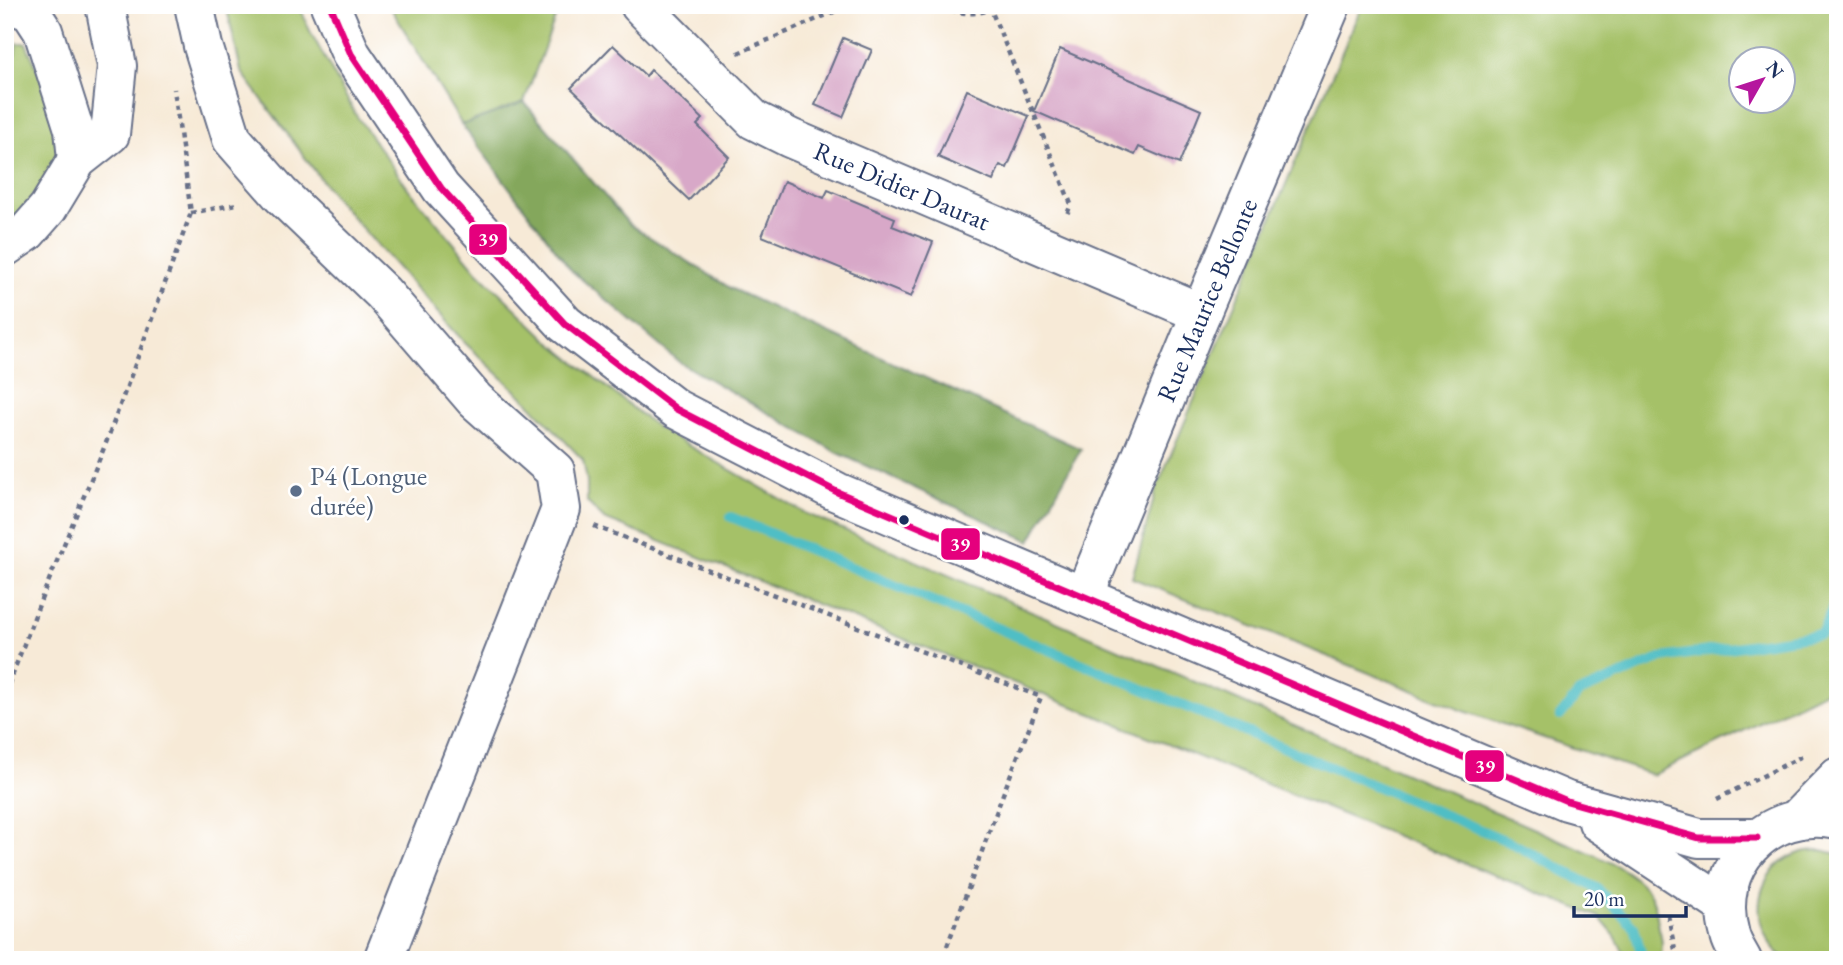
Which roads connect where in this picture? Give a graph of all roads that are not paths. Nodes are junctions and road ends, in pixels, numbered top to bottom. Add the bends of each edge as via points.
1 (10, 5) edge
2 (105, 5) edge
3 (194, 5) edge
4 (330, 5) edge
5 (640, 5) edge
6 (1331, 5) edge
7 (5, 20) edge
8 (77, 160) junction
9 (5, 247) edge
10 (1201, 313) junction
11 (1084, 596) junction
12 (1825, 764) edge
13 (1567, 801) junction
14 (1798, 818) junction
15 (1838, 820) edge
16 (1757, 838) junction
17 (1731, 941) edge
18 (383, 960) edge

1 - 7 street
1 - 8 street via 30,11 43,31 75,129
2 - 8 street via 117,66 110,134
3 - 18 street via 232,139 281,195 383,293 475,400 555,471 561,509
4 - 11 street via 351,54 441,188 565,324 676,409 837,492
5 - 10 street, Rue Didier Daurat via 754,120
6 - 10 street, Rue Maurice Bellonte
8 - 9 street via 48,208 27,232
10 - 11 street, Rue Maurice Bellonte
11 - 13 street
12 - 14 street
13 - 16 street via 1699,838
13 - 17 street
14 - 15 street
14 - 16 street
16 - 17 street via 1740,857 1729,881

